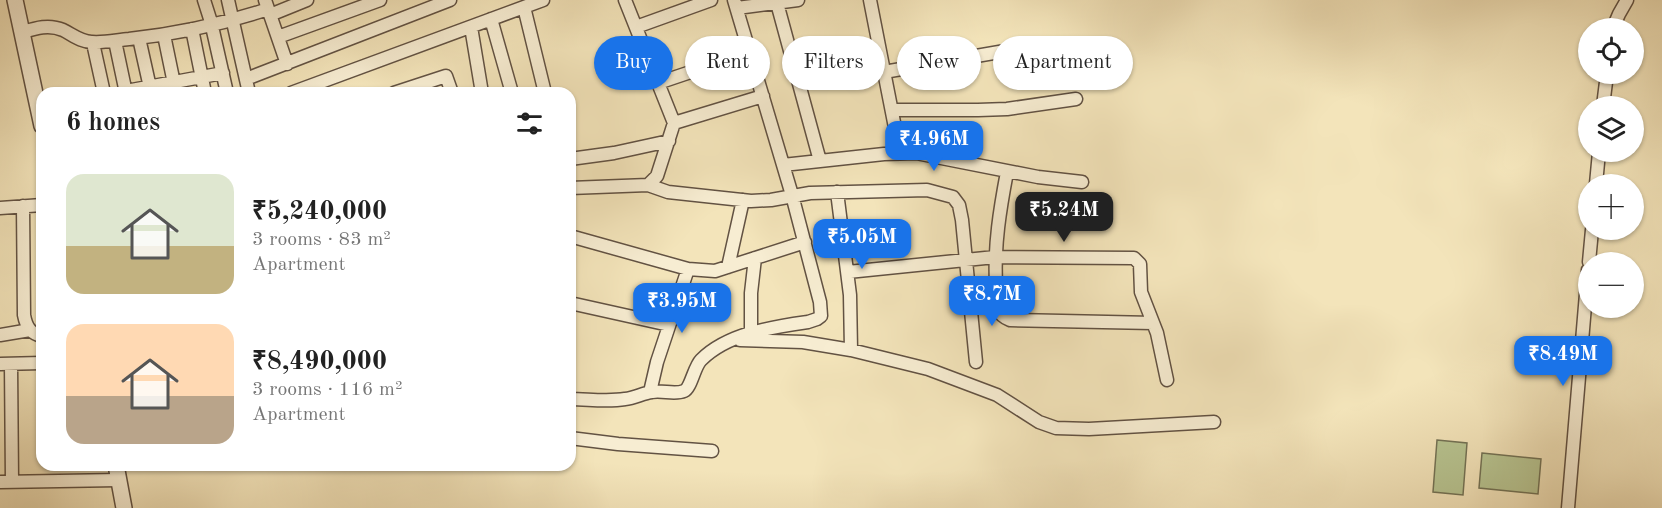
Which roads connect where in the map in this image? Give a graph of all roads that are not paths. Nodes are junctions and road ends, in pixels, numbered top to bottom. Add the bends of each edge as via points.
1 (15, 0) edge
2 (204, 0) edge
3 (228, 0) edge
4 (307, 0) edge
5 (380, 0) edge
6 (450, 0) edge
7 (543, 0) edge
8 (625, 0) edge
9 (711, 0) edge
10 (798, 0) edge
11 (870, 0) edge
12 (1627, 0) edge
13 (777, 3) junction
14 (735, 4) edge
15 (524, 7) junction
16 (268, 8) edge
17 (1618, 18) edge
18 (491, 19) junction
19 (233, 20) junction
20 (212, 24) junction
21 (471, 27) junction
22 (636, 27) junction
23 (192, 29) junction
24 (22, 32) junction
25 (164, 35) junction
26 (640, 36) edge
27 (745, 36) edge
28 (786, 36) edge
29 (877, 36) edge
30 (278, 37) junction
31 (139, 38) junction
32 (115, 41) junction
33 (93, 43) junction
34 (993, 53) edge
35 (286, 64) junction
36 (885, 72) edge
37 (223, 73) junction
38 (202, 77) junction
39 (885, 77) edge
40 (246, 79) junction
41 (103, 87) edge
42 (125, 87) edge
43 (149, 87) edge
44 (175, 87) edge
45 (204, 87) edge
46 (226, 87) edge
47 (248, 87) edge
48 (307, 87) edge
49 (412, 87) edge
50 (450, 87) edge
51 (481, 87) edge
52 (510, 87) edge
53 (544, 87) edge
54 (661, 90) edge
55 (761, 90) edge
56 (801, 90) edge
57 (36, 94) edge
58 (763, 96) junction
59 (1076, 99) dead end
60 (892, 110) junction
61 (675, 123) junction
62 (669, 141) junction
63 (900, 153) junction
64 (576, 158) edge
65 (820, 161) junction
66 (783, 165) junction
67 (1007, 172) junction
68 (1083, 182) dead end
69 (648, 185) junction
70 (576, 188) edge
71 (837, 192) junction
72 (792, 195) junction
73 (743, 200) junction
74 (36, 205) edge
75 (23, 206) junction
76 (0, 208) edge
77 (576, 238) edge
78 (805, 242) junction
79 (995, 257) junction
80 (755, 258) junction
81 (967, 260) junction
82 (728, 267) junction
83 (688, 269) junction
84 (848, 272) junction
85 (576, 304) edge
86 (1584, 318) edge
87 (1153, 323) junction
88 (669, 325) junction
89 (30, 330) junction
90 (36, 333) edge
91 (751, 333) junction
92 (0, 335) edge
93 (733, 340) junction
94 (850, 350) junction
95 (976, 362) dead end
96 (36, 363) edge
97 (5, 364) edge
98 (1167, 380) dead end
99 (6, 387) edge
100 (650, 392) junction
101 (576, 399) edge
102 (1214, 422) dead end
103 (576, 439) edge
104 (712, 451) dead end
105 (117, 472) edge
106 (6, 482) edge
107 (124, 508) edge
108 (1568, 508) edge

1 - 24 street
2 - 20 street
3 - 19 street
4 - 16 street
5 - 30 street
6 - 35 street
7 - 15 street
8 - 22 street
9 - 22 street
10 - 13 street
11 - 29 street
12 - 17 street
13 - 14 street
13 - 28 street
14 - 27 street
15 - 18 street
15 - 53 street
16 - 19 street
16 - 30 street
18 - 21 street
18 - 52 street
19 - 20 street
19 - 40 street
20 - 23 street
20 - 37 street
21 - 48 street
21 - 51 street
22 - 26 street
23 - 25 street
23 - 38 street
24 - 33 street via 51,27
24 - 57 street
25 - 31 street
25 - 44 street
30 - 35 street
31 - 32 street
31 - 43 street
32 - 33 street
32 - 42 street
33 - 41 street
34 - 36 street
35 - 40 street
37 - 38 street
37 - 46 street
38 - 44 street
38 - 45 street
39 - 60 street
40 - 47 street
49 - 50 street via 446,76
54 - 61 street
55 - 58 street
56 - 65 street
58 - 61 street
58 - 66 street
59 - 60 street via 1007,109
60 - 63 street
61 - 62 street
62 - 64 street
62 - 69 street via 657,176
63 - 65 street
63 - 67 street
65 - 66 street
66 - 72 street
67 - 68 street
67 - 79 street
69 - 70 street
69 - 73 street via 668,192
71 - 72 street
71 - 81 street via 927,190 953,197 959,205
71 - 84 street
72 - 73 street
72 - 78 street
73 - 82 street
74 - 75 street
75 - 76 street
75 - 89 street via 24,315
77 - 83 street
78 - 80 street
78 - 91 street via 821,316
79 - 81 street
79 - 87 street via 1134,258 1140,264 1141,292
79 - 87 street via 999,313 1010,320
80 - 82 street
80 - 91 street via 750,293
81 - 84 street
81 - 95 street
82 - 83 street via 715,271
83 - 88 street
84 - 94 street
85 - 88 street
86 - 108 street
87 - 98 street
88 - 100 street
89 - 90 street
89 - 92 street
91 - 93 street
93 - 94 street via 803,342
93 - 100 street via 701,360 687,390
94 - 102 street via 971,384 1056,428
96 - 97 street
97 - 99 street
99 - 106 street
100 - 101 street via 622,400
103 - 104 street
105 - 106 street
105 - 107 street

